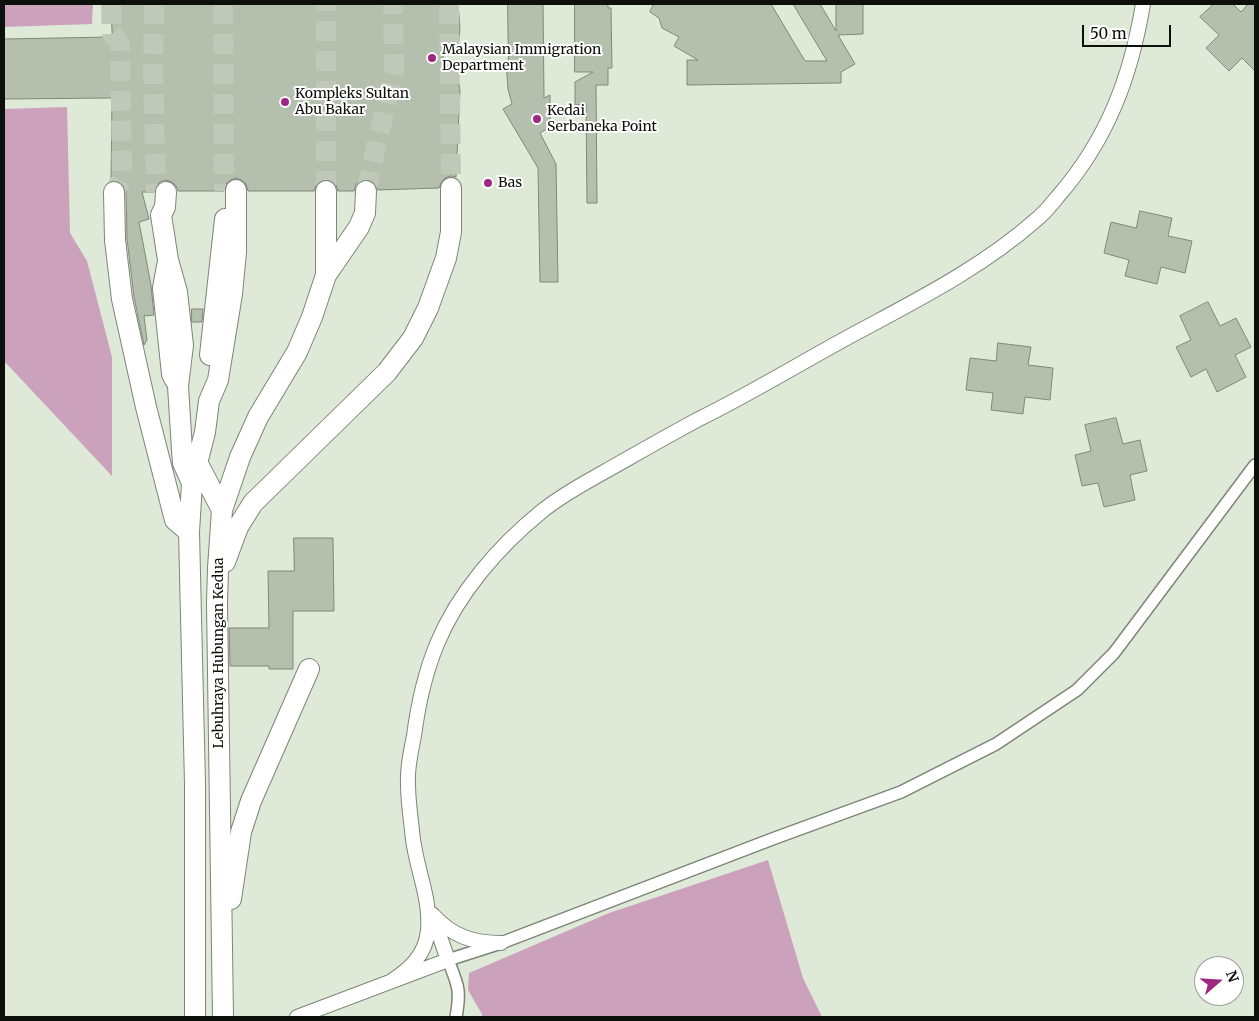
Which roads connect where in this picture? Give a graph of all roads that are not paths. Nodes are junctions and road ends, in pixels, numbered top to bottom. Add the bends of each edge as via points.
1 (1143, 4) edge
2 (451, 188) tunnel mouth
3 (230, 190) tunnel mouth
4 (326, 191) tunnel mouth
5 (366, 191) tunnel mouth
6 (114, 192) tunnel mouth
7 (161, 192) tunnel mouth
8 (326, 276) junction
9 (198, 464) junction
10 (1255, 464) edge
11 (192, 483) junction
12 (222, 510) junction
13 (189, 532) junction
14 (218, 568) junction
15 (309, 669) dead end
16 (424, 890) junction
17 (431, 912) junction
18 (223, 943) junction
19 (500, 943) junction
20 (448, 960) junction
21 (390, 982) junction
22 (195, 1017) edge
23 (223, 1017) edge
24 (297, 1017) edge
25 (456, 1017) edge

1 - 16 street via 1127,76 1109,121 1078,173 1040,217 946,283 583,484 542,511 479,575 450,617 437,643 415,724 407,780 412,839
2 - 14 highway via 451,232 446,258 413,338 387,372 253,503 238,527 226,559
3 - 9 highway via 236,252 232,294 218,380 210,401
4 - 8 highway, Lebuhraya Hubungan Kedua
5 - 8 highway via 365,213 359,228
6 - 13 highway via 115,240 122,299 173,516
7 - 11 highway via 168,260 178,292 181,317 183,358 178,386 184,463
8 - 12 highway, Lebuhraya Hubungan Kedua via 297,352 258,417 240,457
9 - 11 highway
9 - 12 highway
10 - 19 street via 1114,653 1077,690 996,744 901,792
11 - 13 highway, Lebuhraya Hubungan Kedua
12 - 14 highway, Lebuhraya Hubungan Kedua
13 - 22 highway, Lebuhraya Hubungan Kedua via 196,784
14 - 18 highway, Lebuhraya Hubungan Kedua
15 - 18 highway via 248,809
16 - 17 street
16 - 21 street via 428,934 421,954 408,970
17 - 19 street via 455,934 469,940
17 - 20 street
18 - 23 highway, Lebuhraya Hubungan Kedua
19 - 20 street
20 - 21 street
20 - 25 street via 459,988
21 - 24 street

